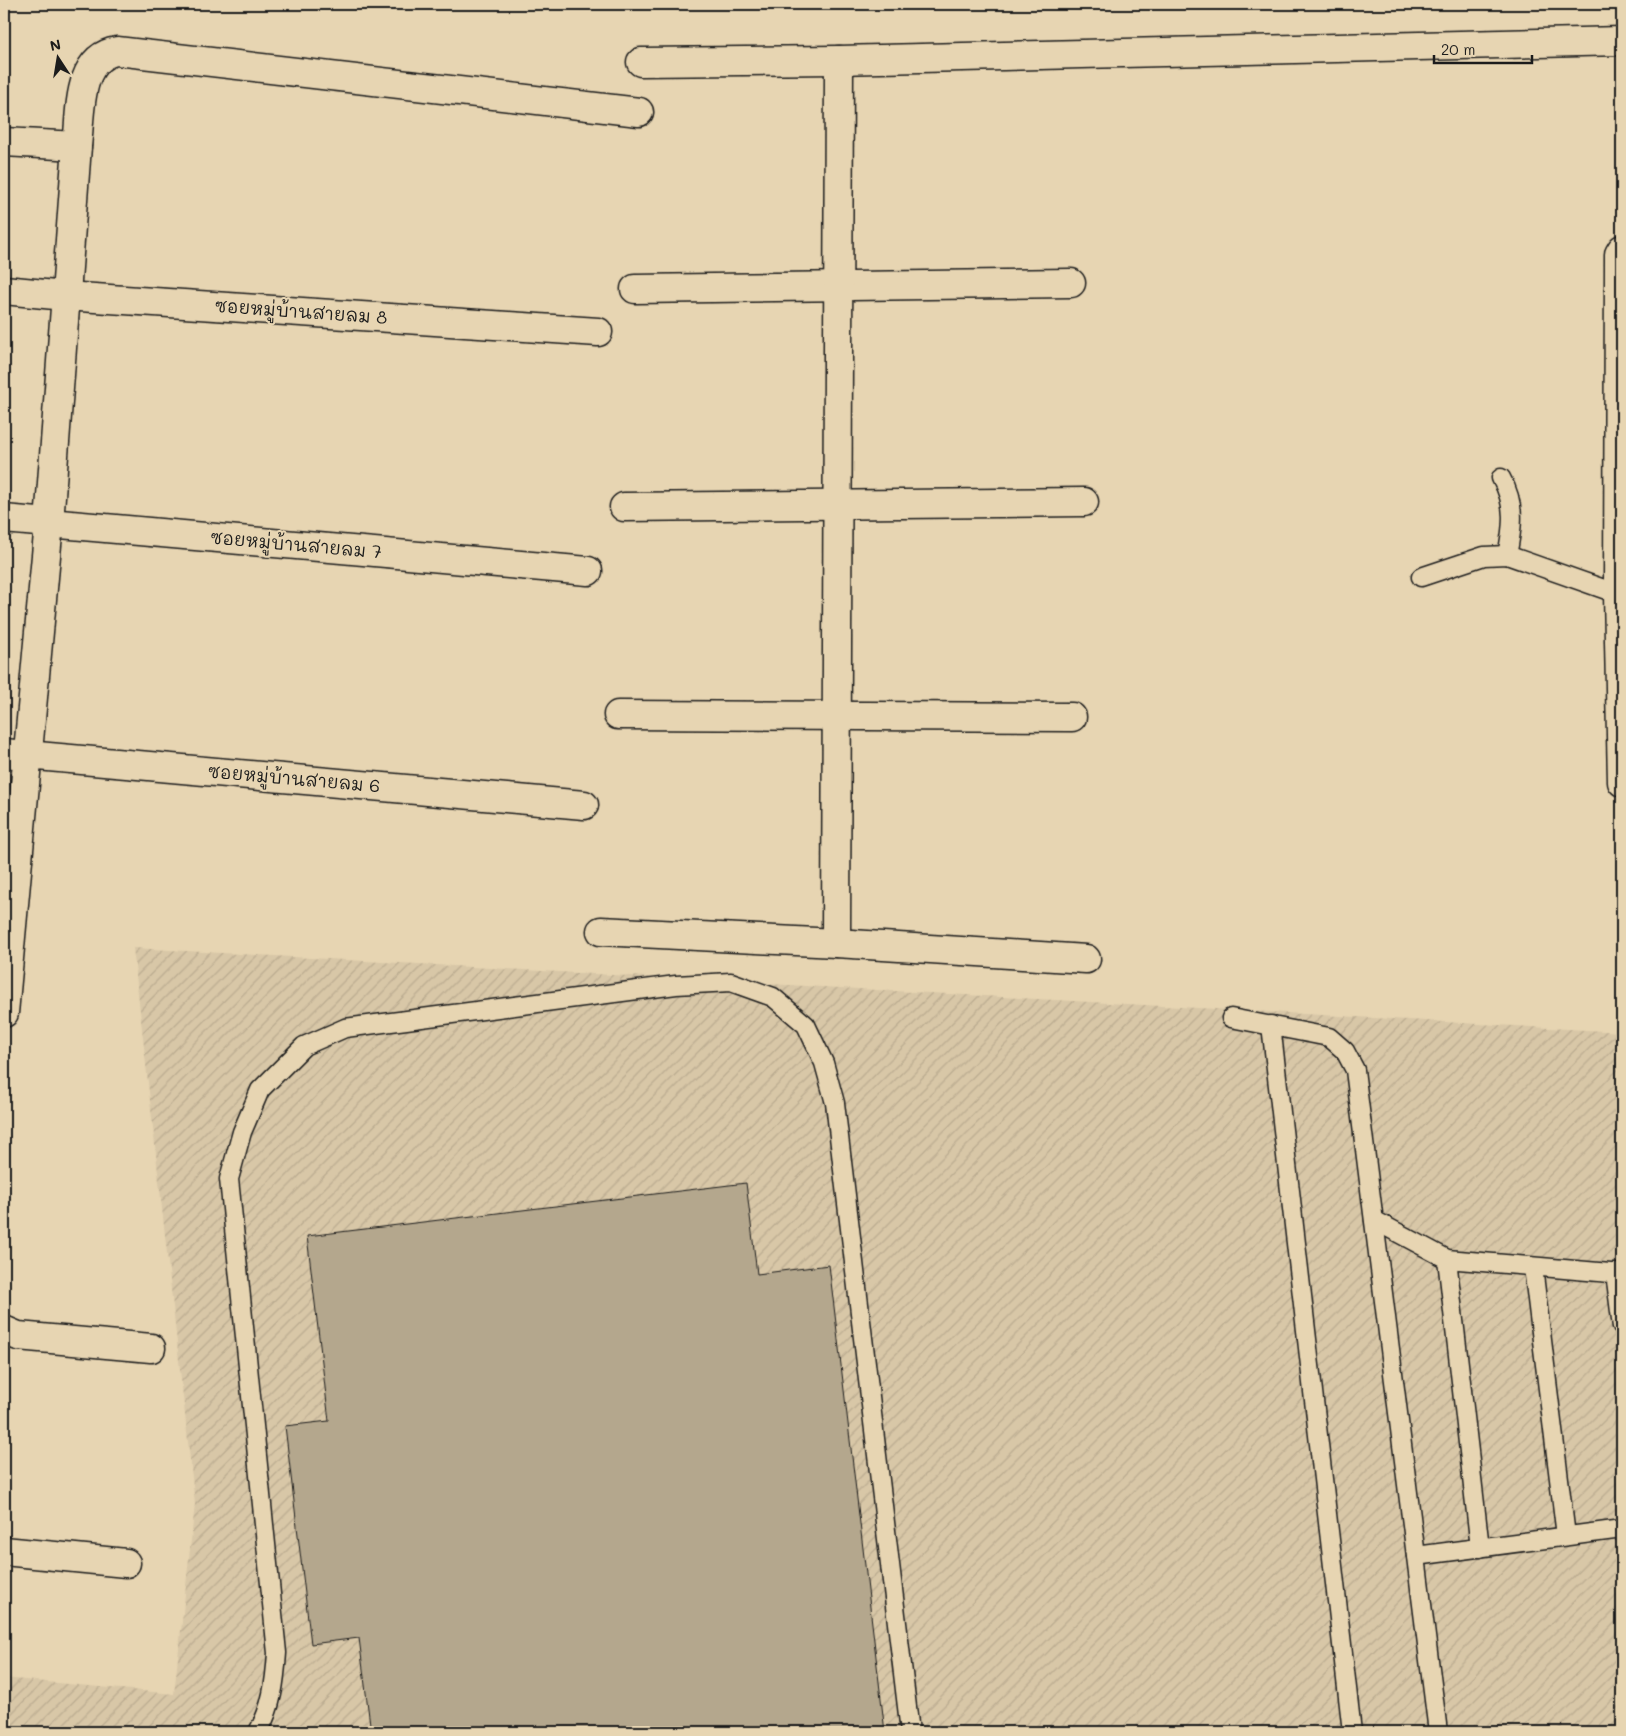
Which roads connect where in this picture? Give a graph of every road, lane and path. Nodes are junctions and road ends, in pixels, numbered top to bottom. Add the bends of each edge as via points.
1 (1622, 41) edge
2 (839, 60) junction
3 (641, 62) dead end
4 (639, 112) dead end
5 (4, 142) edge
6 (77, 146) junction
7 (1622, 249) edge
8 (1072, 282) dead end
9 (839, 286) junction
10 (635, 289) dead end
11 (4, 290) edge
12 (65, 296) junction
13 (598, 332) dead end
14 (1501, 478) dead end
15 (1084, 502) dead end
16 (839, 504) junction
17 (624, 507) dead end
18 (4, 519) edge
19 (49, 524) junction
20 (1507, 555) junction
21 (588, 571) dead end
22 (1421, 577) dead end
23 (1618, 594) junction
24 (618, 716) dead end
25 (837, 717) junction
26 (1072, 717) dead end
27 (15, 754) edge
28 (1622, 782) edge
29 (584, 804) dead end
30 (601, 931) dead end
31 (836, 942) junction
32 (1086, 959) dead end
33 (5, 981) edge
34 (4, 1013) edge
35 (1231, 1018) dead end
36 (1271, 1025) junction
37 (1374, 1220) junction
38 (1448, 1259) junction
39 (1533, 1267) junction
40 (1619, 1274) edge
41 (1622, 1327) edge
42 (4, 1330) edge
43 (151, 1348) dead end
44 (1622, 1529) edge
45 (1566, 1536) junction
46 (1480, 1548) junction
47 (4, 1551) edge
48 (1416, 1556) junction
49 (126, 1562) dead end
50 (258, 1732) edge
51 (910, 1732) edge
52 (1352, 1732) edge
53 (1438, 1732) edge

1 - 2 street
2 - 3 street
2 - 9 street
4 - 6 street via 117,51 106,52 89,70 84,85
5 - 6 street
6 - 12 street
7 - 23 street
8 - 9 street
9 - 10 street
9 - 16 street
11 - 12 street, ซอยหมู่บ้านสายลม 8
12 - 13 street, ซอยหมู่บ้านสายลม 8
12 - 19 street
14 - 20 lane via 1512,506 1513,525
15 - 16 street
16 - 17 street
16 - 25 street
18 - 19 street, ซอยหมู่บ้านสายลม 7
19 - 21 street, ซอยหมู่บ้านสายลม 7
19 - 27 street
20 - 22 lane via 1484,556
20 - 23 lane
23 - 28 street
24 - 25 street
25 - 26 street
25 - 31 street
27 - 29 street, ซอยหมู่บ้านสายลม 6
27 - 33 street
30 - 31 street
31 - 32 street
33 - 34 street
35 - 36 lane
36 - 37 lane via 1329,1037 1345,1051 1355,1070
36 - 52 lane
37 - 38 lane
37 - 48 lane
38 - 39 lane
38 - 46 lane
39 - 40 lane
39 - 45 lane
40 - 41 lane
42 - 43 street via 18,1336
44 - 45 lane
45 - 46 lane
46 - 48 lane
47 - 49 street
48 - 53 lane
50 - 51 lane via 275,1688 277,1653 229,1179 242,1132 260,1090 304,1046 345,1028 676,985 731,982 773,997 806,1025 824,1063 835,1103

